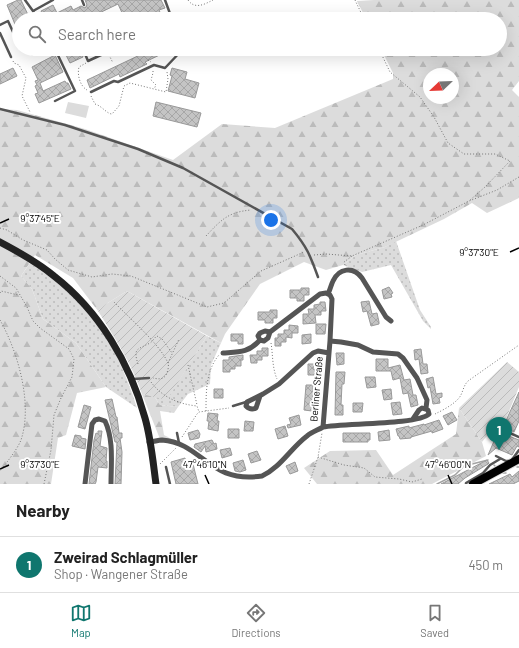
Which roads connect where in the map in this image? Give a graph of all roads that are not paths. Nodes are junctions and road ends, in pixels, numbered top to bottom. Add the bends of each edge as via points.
1 (25, 0) edge
2 (53, 0) edge
3 (82, 0) edge
4 (166, 0) edge
5 (84, 5) dead end
6 (33, 11) joint
7 (170, 12) edge
8 (0, 25) edge
9 (12, 30) edge
10 (0, 33) edge
11 (59, 56) edge
12 (86, 56) edge
13 (99, 56) edge
14 (176, 56) edge
15 (11, 57) road end
16 (91, 92) road end
17 (55, 101) dead end
18 (0, 109) edge
19 (0, 242) edge
20 (318, 277) dead end
21 (328, 294) junction
22 (391, 321) dead end
23 (330, 341) junction
24 (223, 353) road end
25 (329, 353) junction
26 (149, 378) road end
27 (131, 380) junction
28 (260, 396) junction
29 (247, 402) junction
30 (233, 406) road end
31 (426, 408) junction
32 (413, 419) junction
33 (323, 427) junction
34 (498, 428) dead end
35 (177, 433) dead end
36 (519, 437) edge
37 (150, 442) junction
38 (179, 445) junction
39 (519, 450) edge
40 (496, 456) dead end
41 (500, 459) junction
42 (514, 461) edge
43 (166, 467) dead end
44 (213, 473) dead end
45 (484, 475) junction
46 (240, 482) dead end
47 (85, 484) edge
48 (111, 484) edge
49 (156, 484) edge
50 (170, 484) edge
51 (466, 484) edge
52 (473, 484) edge

1 - 6 lane
2 - 6 lane
3 - 5 lane
4 - 7 lane
8 - 9 lane via 8,21
10 - 15 lane
11 - 17 lane via 75,91
12 - 13 lane via 88,61
14 - 16 lane via 165,68 154,65
18 - 20 lane via 65,125 138,149 182,168 292,229 304,242
19 - 27 street via 38,263 81,299 100,323
21 - 22 street via 337,274 346,270 353,271 359,274
21 - 23 street via 332,299
21 - 24 street via 320,294 270,332 260,333 260,340 253,348
23 - 25 street
23 - 31 street via 358,345 373,352 398,354 420,383 427,400
25 - 28 street, Berliner Straße via 313,353 279,384
25 - 33 street, Berliner Straße
26 - 27 lane
27 - 37 street via 145,418
28 - 29 street, Berliner Straße
28 - 29 street, Berliner Straße via 253,410 246,406
29 - 30 lane
31 - 32 street via 419,410
31 - 32 street via 431,414 425,418
32 - 33 street
33 - 46 street, Berliner Straße via 307,435 270,472 251,481
34 - 36 lane
35 - 38 lane
37 - 38 street via 162,440
37 - 49 street
38 - 44 street
39 - 42 lane
40 - 41 lane
41 - 42 lane
41 - 45 lane via 490,465
42 - 45 main road
43 - 50 lane
45 - 51 lane
45 - 52 main road
47 - 48 street via 92,424 99,419 105,421 109,434 112,453

